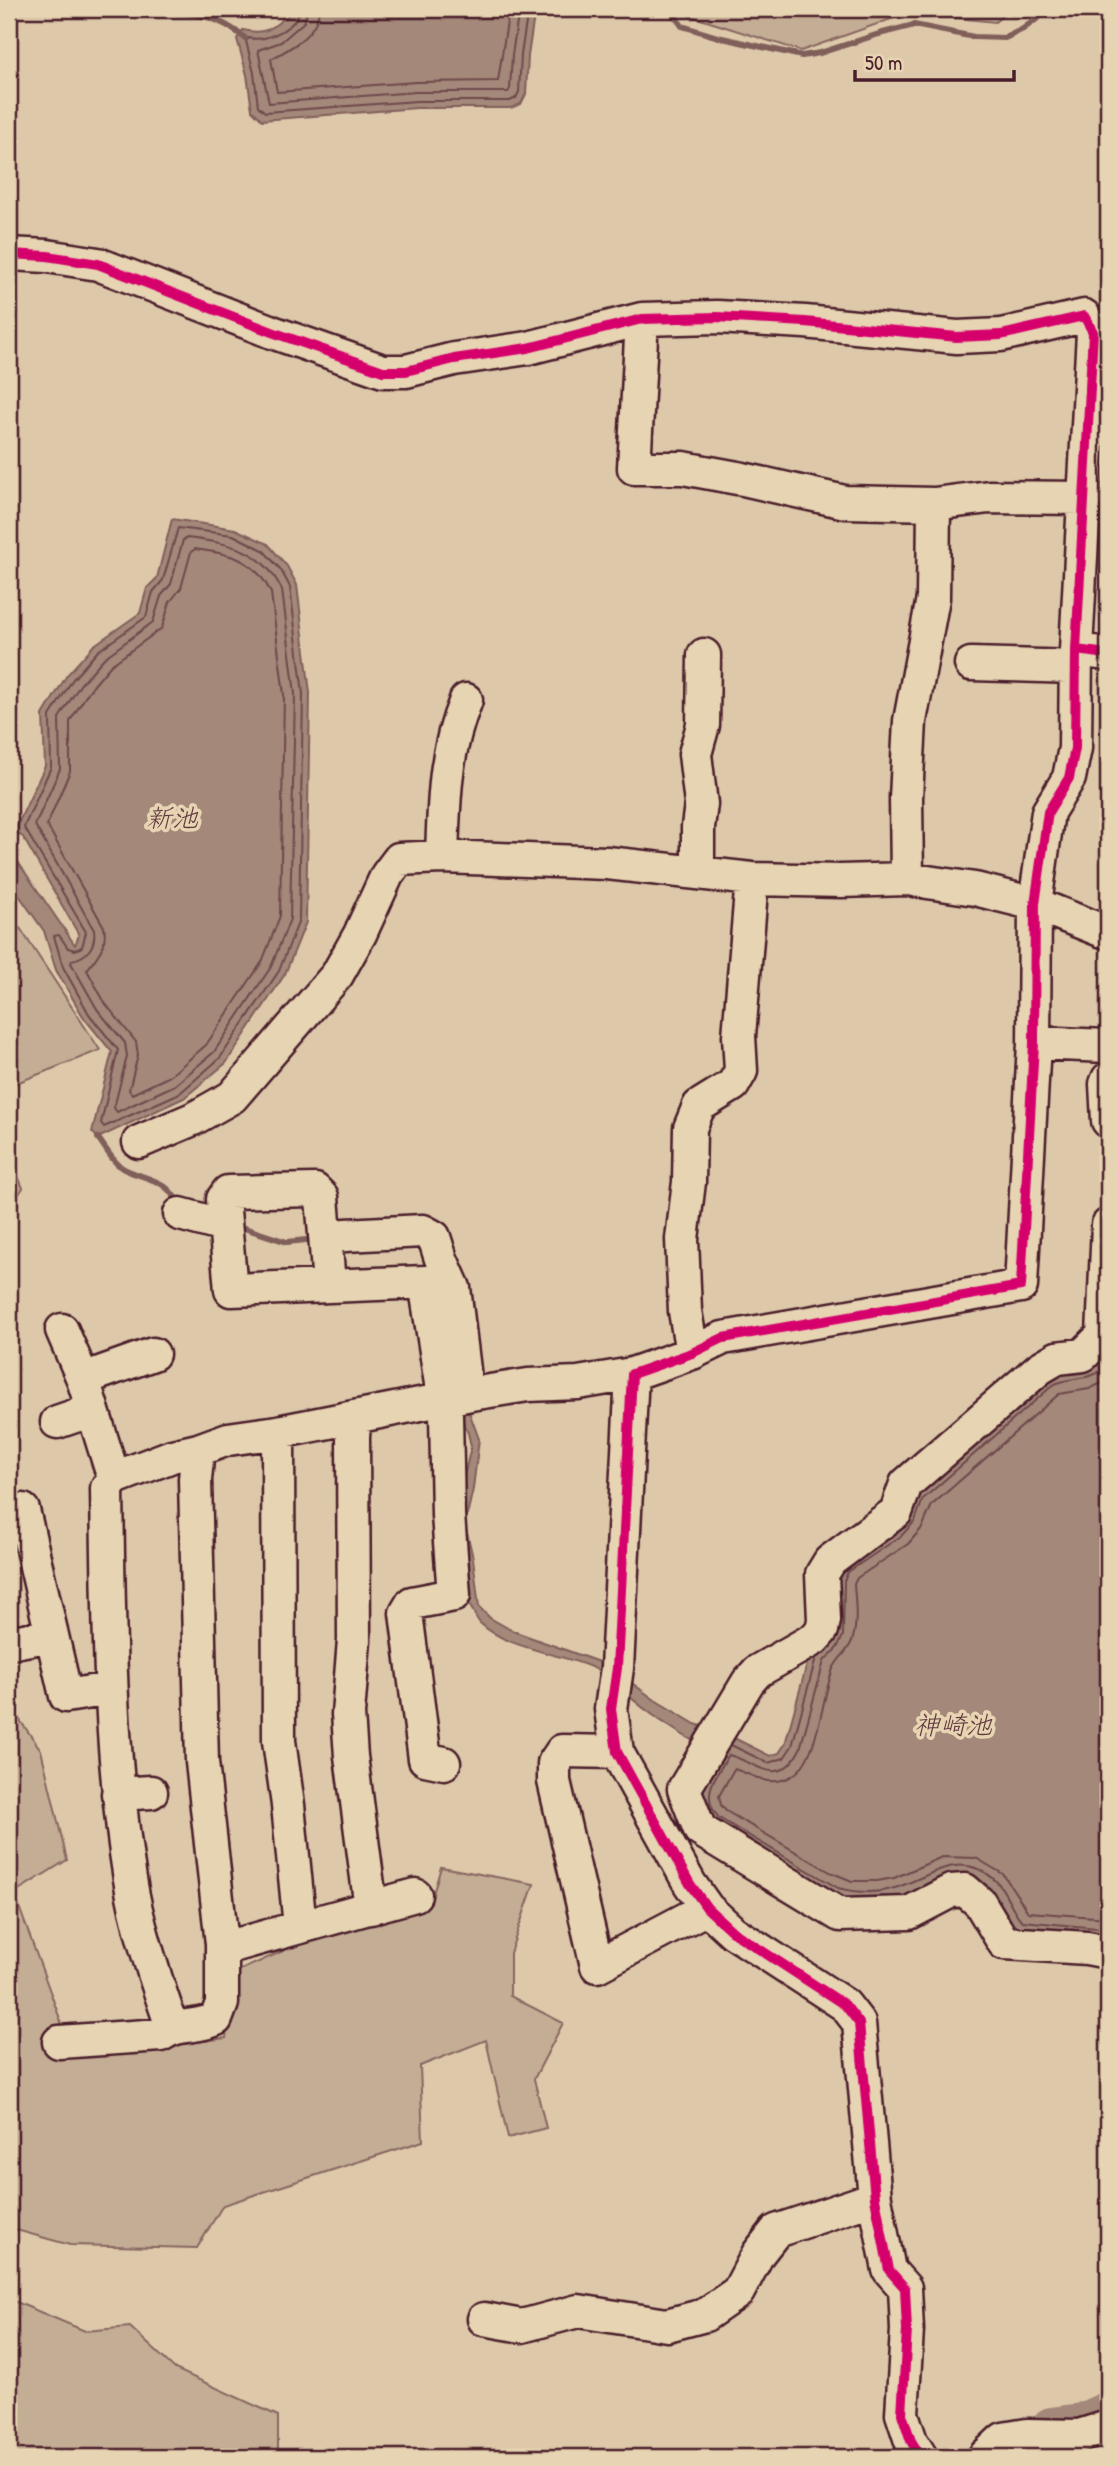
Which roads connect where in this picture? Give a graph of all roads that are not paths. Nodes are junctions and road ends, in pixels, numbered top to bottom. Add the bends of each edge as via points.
1 (9, 254) edge
2 (1096, 311) edge
3 (642, 319) junction
4 (1086, 498) junction
5 (934, 503) junction
6 (1108, 654) edge
7 (704, 655) dead end
8 (1076, 659) junction
9 (971, 664) dead end
10 (466, 700) dead end
11 (442, 857) junction
12 (698, 873) junction
13 (752, 879) junction
14 (907, 879) junction
15 (1035, 904) junction
16 (1108, 931) edge
17 (1034, 1043) junction
18 (1108, 1045) edge
19 (1108, 1079) edge
20 (1108, 1121) edge
21 (139, 1142) dead end
22 (180, 1214) dead end
23 (1108, 1225) edge
24 (224, 1226) junction
25 (326, 1236) junction
26 (329, 1285) junction
27 (62, 1330) dead end
28 (692, 1353) junction
29 (153, 1354) dead end
30 (632, 1374) junction
31 (83, 1380) junction
32 (458, 1397) junction
33 (92, 1410) junction
34 (355, 1417) junction
35 (57, 1422) dead end
36 (278, 1432) junction
37 (198, 1450) junction
38 (115, 1478) junction
39 (23, 1510) dead end
40 (50, 1635) junction
41 (9, 1643) edge
42 (110, 1689) junction
43 (617, 1752) junction
44 (444, 1763) dead end
45 (151, 1793) dead end
46 (118, 1794) junction
47 (415, 1895) dead end
48 (371, 1908) junction
49 (707, 1908) junction
50 (300, 1927) junction
51 (222, 1944) junction
52 (1108, 1952) edge
53 (172, 2027) junction
54 (59, 2042) dead end
55 (875, 2198) junction
56 (484, 2319) dead end
57 (1091, 2440) edge
58 (921, 2457) edge
59 (984, 2457) edge

1 - 3 street via 98,264 383,371 406,371 528,348
2 - 3 street via 1001,335 957,337 805,322
2 - 4 street
3 - 5 street via 634,468 683,468 845,502
4 - 5 street via 989,497
4 - 8 street
5 - 14 street via 933,598 910,721
6 - 8 street
7 - 12 street via 703,724 695,754 701,804
8 - 9 street
8 - 15 street via 1071,768 1048,812
10 - 11 street via 445,775
11 - 12 street via 607,863
11 - 21 street via 399,859 337,975 232,1097
12 - 13 street
13 - 14 street
13 - 28 street via 739,1036 741,1071 733,1085 699,1106 690,1128 682,1239
14 - 15 street
15 - 16 street
15 - 17 street
17 - 18 street
17 - 28 street via 1021,1286 723,1338
19 - 20 street
22 - 24 street
23 - 52 street via 1103,1335 1083,1355 1057,1358 1040,1368 905,1484 897,1512 830,1561 822,1574 822,1630 748,1682 684,1789 700,1830 840,1915 909,1913 951,1891 965,1890 980,1903 1004,1943
24 - 25 street via 223,1199 228,1192 315,1190 322,1197
24 - 26 street via 231,1290
25 - 26 street
25 - 32 street via 424,1231 434,1237 454,1288 465,1378
26 - 32 street via 425,1282
27 - 31 street
28 - 30 street
29 - 31 street
30 - 32 street
30 - 43 street via 611,1709
31 - 33 street
32 - 34 street
32 - 44 street via 446,1415 454,1595 412,1603 406,1613 425,1759
33 - 35 street
33 - 38 street
34 - 36 street
34 - 48 street via 354,1640 348,1714
36 - 37 street via 228,1439
36 - 50 street via 279,1741
37 - 38 street
37 - 51 street via 202,1762
38 - 42 street via 107,1488
39 - 40 street
40 - 41 street
40 - 42 street via 66,1696
42 - 46 street
43 - 49 street
43 - 49 street via 562,1751 554,1763 554,1781 597,1966
45 - 46 street
46 - 53 street via 130,1882
47 - 48 street
48 - 50 street
49 - 55 street via 733,1932 845,2005 859,2023
50 - 51 street via 236,1945
51 - 53 street via 222,2003 216,2019 201,2026
53 - 54 street via 160,2035
55 - 56 street via 776,2231 738,2292 705,2315 667,2325 578,2311 522,2326
55 - 58 street via 889,2270 905,2288 902,2414
57 - 59 street via 1027,2435 1003,2439

